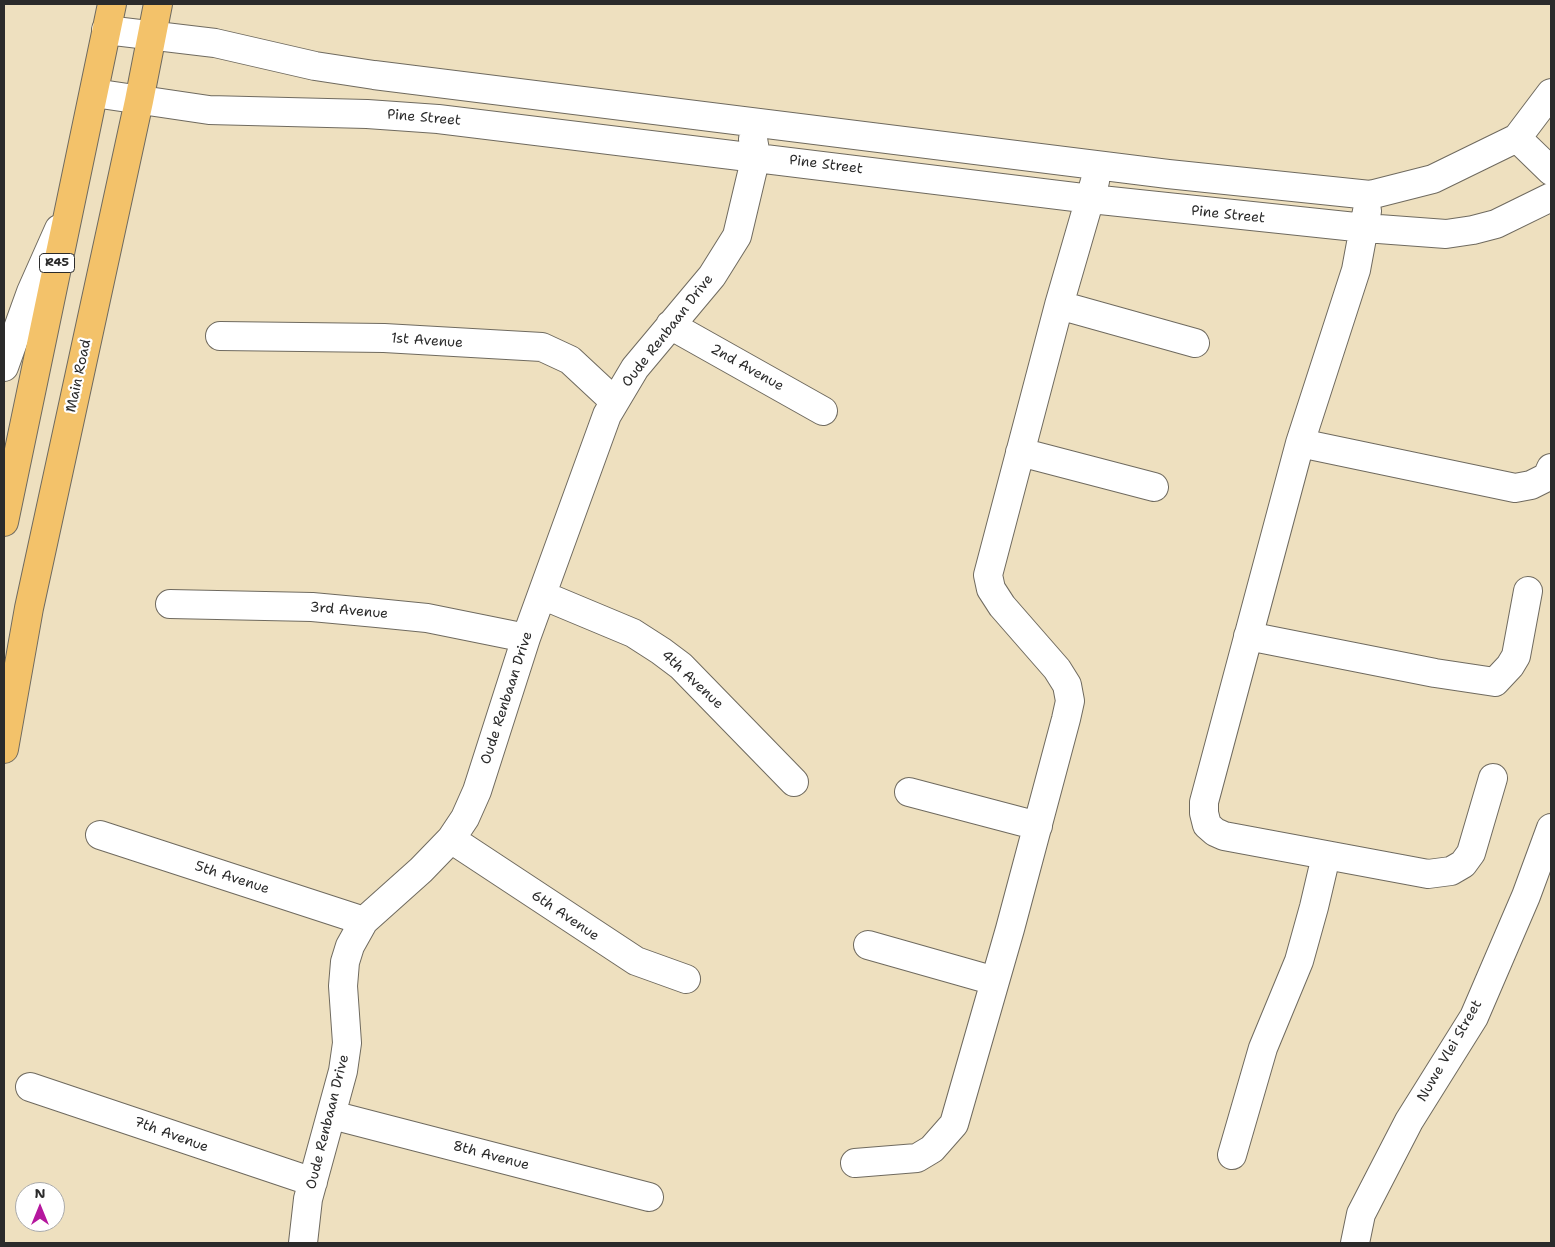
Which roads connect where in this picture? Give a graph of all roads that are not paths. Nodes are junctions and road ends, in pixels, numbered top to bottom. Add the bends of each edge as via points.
1 (112, 4) edge
2 (158, 4) edge
3 (106, 30) junction
4 (152, 35) junction
5 (94, 92) junction
6 (1551, 93) edge
7 (139, 101) junction
8 (750, 121) junction
9 (1517, 138) junction
10 (756, 156) junction
11 (1099, 164) junction
12 (1551, 171) edge
13 (1370, 195) junction
14 (1551, 197) edge
15 (1091, 199) junction
16 (69, 206) junction
17 (1365, 228) junction
18 (1059, 305) junction
19 (670, 325) junction
20 (220, 336) dead end
21 (1195, 343) dead end
22 (4, 367) edge
23 (614, 401) junction
24 (823, 410) dead end
25 (1300, 443) junction
26 (1020, 452) junction
27 (1551, 468) edge
28 (1154, 488) dead end
29 (4, 522) edge
30 (1528, 592) dead end
31 (542, 595) junction
32 (170, 604) dead end
33 (1248, 636) junction
34 (526, 638) junction
35 (4, 749) edge
36 (1493, 778) dead end
37 (794, 782) dead end
38 (909, 792) dead end
39 (1038, 826) junction
40 (1551, 828) edge
41 (100, 835) dead end
42 (451, 840) junction
43 (1326, 856) junction
44 (364, 921) junction
45 (868, 944) dead end
46 (686, 978) dead end
47 (995, 981) junction
48 (30, 1086) dead end
49 (332, 1115) junction
50 (1232, 1155) dead end
51 (855, 1163) dead end
52 (312, 1182) junction
53 (649, 1198) dead end
54 (303, 1243) edge
55 (1355, 1243) edge

1 - 3 main road, R45
2 - 4 main road, Main Road
3 - 4 street
3 - 5 main road, R45
4 - 7 main road, Main Road
4 - 8 street via 215,43 316,66 374,75
5 - 7 street, Pine Street
5 - 16 main road, R45
6 - 9 street
7 - 10 street, Pine Street via 209,110 438,119
7 - 35 main road, Main Road via 29,608
8 - 10 street
8 - 11 street
9 - 12 street
9 - 13 street via 1433,179
10 - 15 street, Pine Street
10 - 19 street, Oude Renbaan Drive via 737,236 712,276
11 - 13 street
11 - 15 street
13 - 17 street
14 - 17 street, Pine Street via 1496,224 1472,230 1446,234
15 - 17 street, Pine Street
15 - 18 street
16 - 22 street via 31,292
16 - 29 main road, R45
17 - 25 street via 1349,295
18 - 21 street
18 - 26 street
19 - 23 street, Oude Renbaan Drive via 635,368
19 - 24 street, 2nd Avenue
20 - 23 street, 1st Avenue via 384,338 542,347 570,360
23 - 31 street, Oude Renbaan Drive
25 - 27 street via 1515,488 1547,477
25 - 33 street
26 - 28 street
26 - 39 street via 988,575 991,588 1002,606 1058,669 1067,685 1070,701
30 - 33 street via 1516,656 1495,682
31 - 34 street, Oude Renbaan Drive
31 - 37 street, 4th Avenue via 633,633 661,651 681,666
32 - 34 street, 3rd Avenue via 312,607 377,613 427,618
33 - 43 street via 1204,802 1207,825 1224,836
34 - 42 street, Oude Renbaan Drive via 477,791
36 - 43 street via 1471,853 1463,864 1451,871 1428,874
38 - 39 street
39 - 47 street
40 - 55 street, Nuwe Vlei Street via 1526,896 1474,1016 1409,1120 1360,1214
41 - 44 street, 5th Avenue
42 - 44 street, Oude Renbaan Drive
42 - 46 street, 6th Avenue via 636,961
43 - 50 street via 1299,961 1263,1048
44 - 49 street, Oude Renbaan Drive via 345,962 343,1011 347,1043
45 - 47 street
47 - 51 street via 954,1124 932,1149 917,1158
48 - 52 street, 7th Avenue
49 - 52 street, Oude Renbaan Drive
49 - 53 street, 8th Avenue
52 - 54 street, Oude Renbaan Drive

